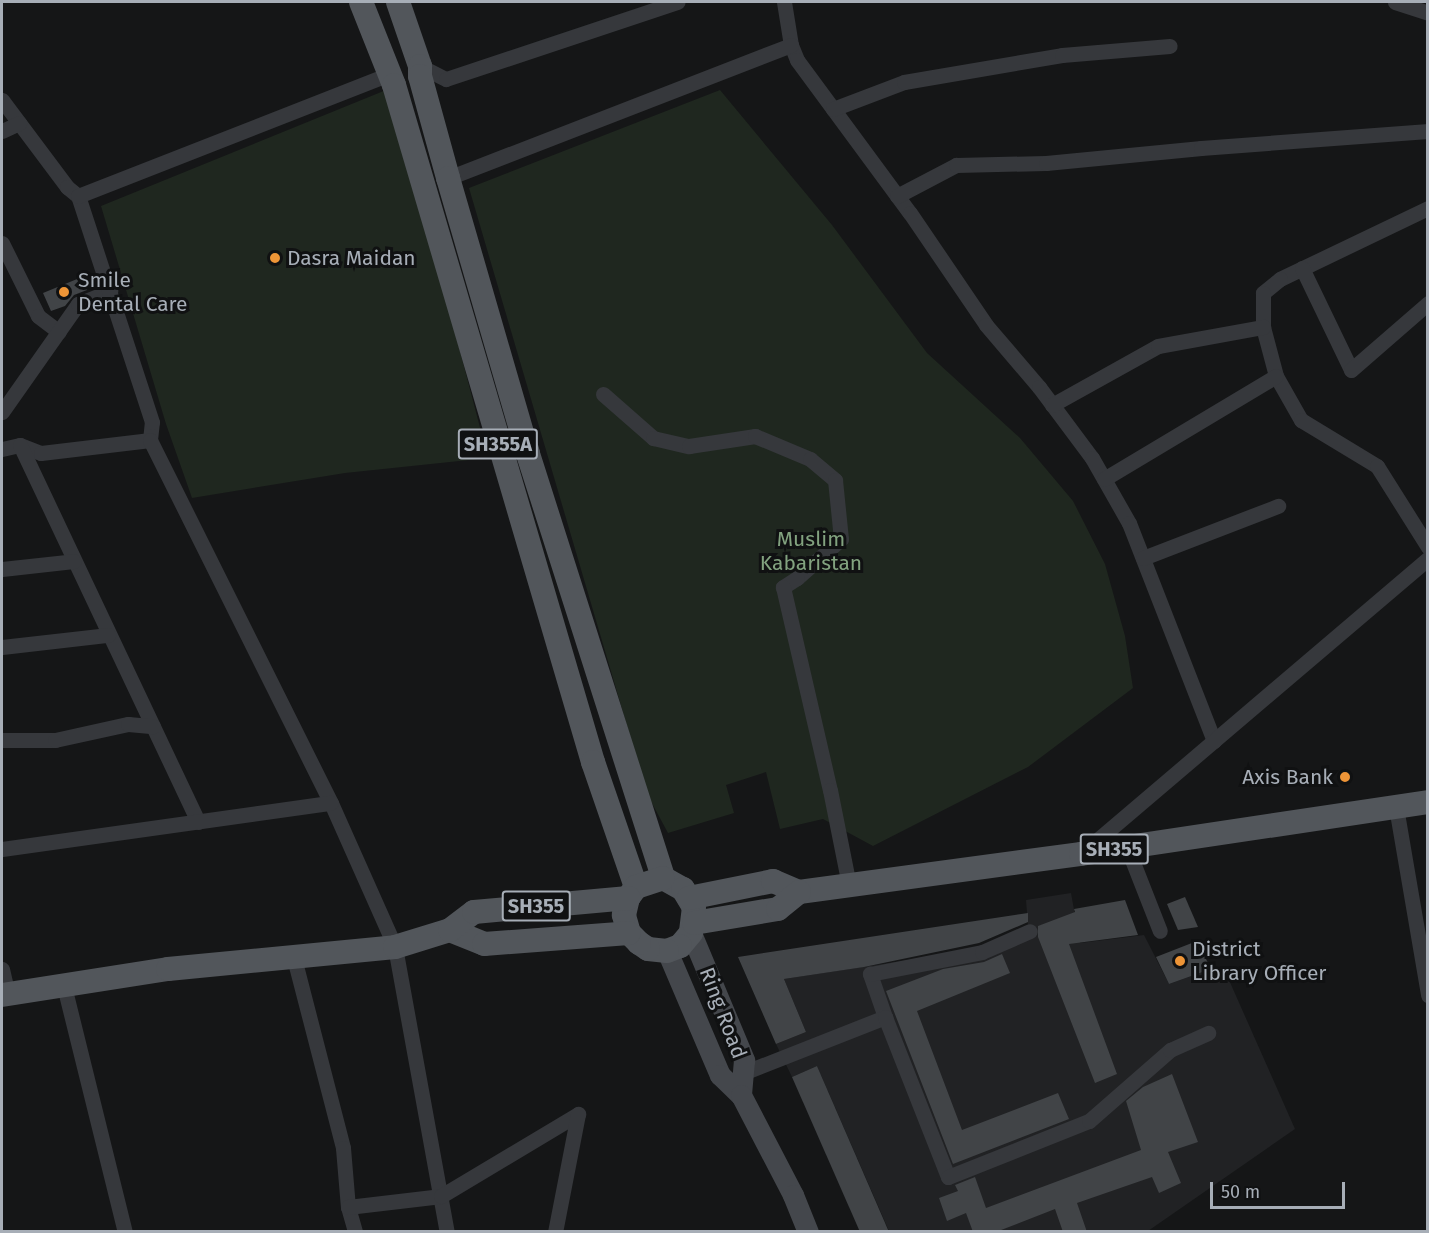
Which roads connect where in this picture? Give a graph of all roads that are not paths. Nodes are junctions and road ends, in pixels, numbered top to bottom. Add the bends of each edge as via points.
1 (362, 2) edge
2 (398, 2) edge
3 (678, 2) edge
4 (784, 2) edge
5 (1395, 2) edge
6 (1428, 13) edge
7 (791, 45) junction
8 (1170, 46) dead end
9 (420, 66) junction
10 (390, 74) junction
11 (2, 100) edge
12 (833, 109) junction
13 (19, 123) junction
14 (2, 130) edge
15 (1428, 131) edge
16 (448, 178) junction
17 (78, 196) junction
18 (897, 196) junction
19 (1428, 208) edge
20 (2, 243) edge
21 (1302, 268) junction
22 (110, 291) junction
23 (1428, 303) edge
24 (1263, 327) junction
25 (59, 332) junction
26 (1276, 376) junction
27 (603, 394) dead end
28 (1052, 405) junction
29 (2, 412) edge
30 (150, 440) junction
31 (20, 445) junction
32 (2, 449) edge
33 (1104, 479) junction
34 (1278, 506) dead end
35 (549, 519) junction
36 (523, 529) junction
37 (1428, 547) edge
38 (1143, 558) junction
39 (1428, 560) edge
40 (74, 561) junction
41 (2, 568) edge
42 (108, 635) junction
43 (2, 647) edge
44 (153, 726) junction
45 (2, 740) edge
46 (1214, 741) junction
47 (1428, 802) edge
48 (331, 803) junction
49 (1396, 807) junction
50 (198, 822) junction
51 (1127, 847) junction
52 (2, 849) edge
53 (1081, 854) junction
54 (663, 878) junction
55 (849, 885) junction
56 (632, 892) junction
57 (799, 892) junction
58 (689, 898) junction
59 (693, 928) junction
60 (450, 930) junction
61 (1030, 931) dead end
62 (1160, 931) dead end
63 (629, 933) junction
64 (394, 947) junction
65 (667, 951) junction
66 (294, 958) junction
67 (2, 969) edge
68 (64, 986) junction
69 (5, 995) edge
70 (1428, 995) edge
71 (885, 1017) junction
72 (1208, 1033) dead end
73 (743, 1074) junction
74 (741, 1095) junction
75 (441, 1196) junction
76 (348, 1207) junction
77 (125, 1232) edge
78 (355, 1232) edge
79 (447, 1232) edge
80 (555, 1232) edge
81 (808, 1232) edge

1 - 10 main road, SH355A
2 - 9 main road, SH355A
3 - 9 street via 446,79
4 - 7 street
5 - 6 street
7 - 12 street via 797,60
7 - 16 street
8 - 12 street via 1062,55 904,82
9 - 10 main road
9 - 16 main road, SH355A
10 - 17 street
10 - 36 main road, SH355A
11 - 13 street
12 - 18 street
13 - 14 street
13 - 17 street via 66,187
15 - 18 street via 1046,163 956,165
16 - 35 main road, SH355A
17 - 22 street
18 - 28 street via 986,325
19 - 21 street
20 - 25 street via 38,316
21 - 23 street via 1351,370
21 - 24 street via 1263,293
22 - 25 street via 78,304
22 - 30 street via 152,422
24 - 26 street
24 - 28 street via 1158,346
25 - 29 street
26 - 33 street
26 - 37 street via 1301,420 1377,466
27 - 55 street via 653,438 689,446 755,436 810,459 835,480 841,539 783,586
28 - 33 street
30 - 31 street via 41,453
30 - 48 street
31 - 32 street
31 - 40 street
33 - 38 street
34 - 38 street
35 - 36 main road
35 - 54 main road, SH355A
36 - 56 main road, SH355A
38 - 46 street
39 - 46 street
40 - 41 street
40 - 42 street
42 - 43 street
42 - 44 street
44 - 45 street via 128,724 56,740
44 - 50 street
46 - 53 street
47 - 49 main road, SH355
48 - 50 street
48 - 64 street
49 - 51 main road, SH355
49 - 70 street
50 - 52 street
51 - 53 main road, SH355
51 - 62 street
53 - 55 main road, SH355
54 - 56 main road, SH355
54 - 58 main road via 683,889
55 - 57 main road, SH355
56 - 60 main road, SH355 via 474,912
56 - 63 main road via 624,915
57 - 58 main road, SH355 via 772,881
57 - 59 main road, SH355 via 778,909
58 - 59 main road via 694,907
59 - 65 main road, SH355 via 680,946
59 - 73 street, Ring Road via 744,1060
60 - 63 main road, SH355 via 484,944
60 - 64 main road
61 - 71 street via 982,952 870,974
63 - 65 main road via 648,949
64 - 66 main road
64 - 75 street
65 - 74 street, Ring Road via 720,1075
66 - 68 main road via 168,969
66 - 76 street via 343,1148
67 - 69 street
68 - 69 main road
68 - 77 street
71 - 72 street via 948,1176 1089,1121 1170,1050
71 - 73 street
73 - 74 street, Ring Road
74 - 81 street, Ring Road
75 - 76 street
75 - 79 street
75 - 80 street via 578,1114
76 - 78 street

